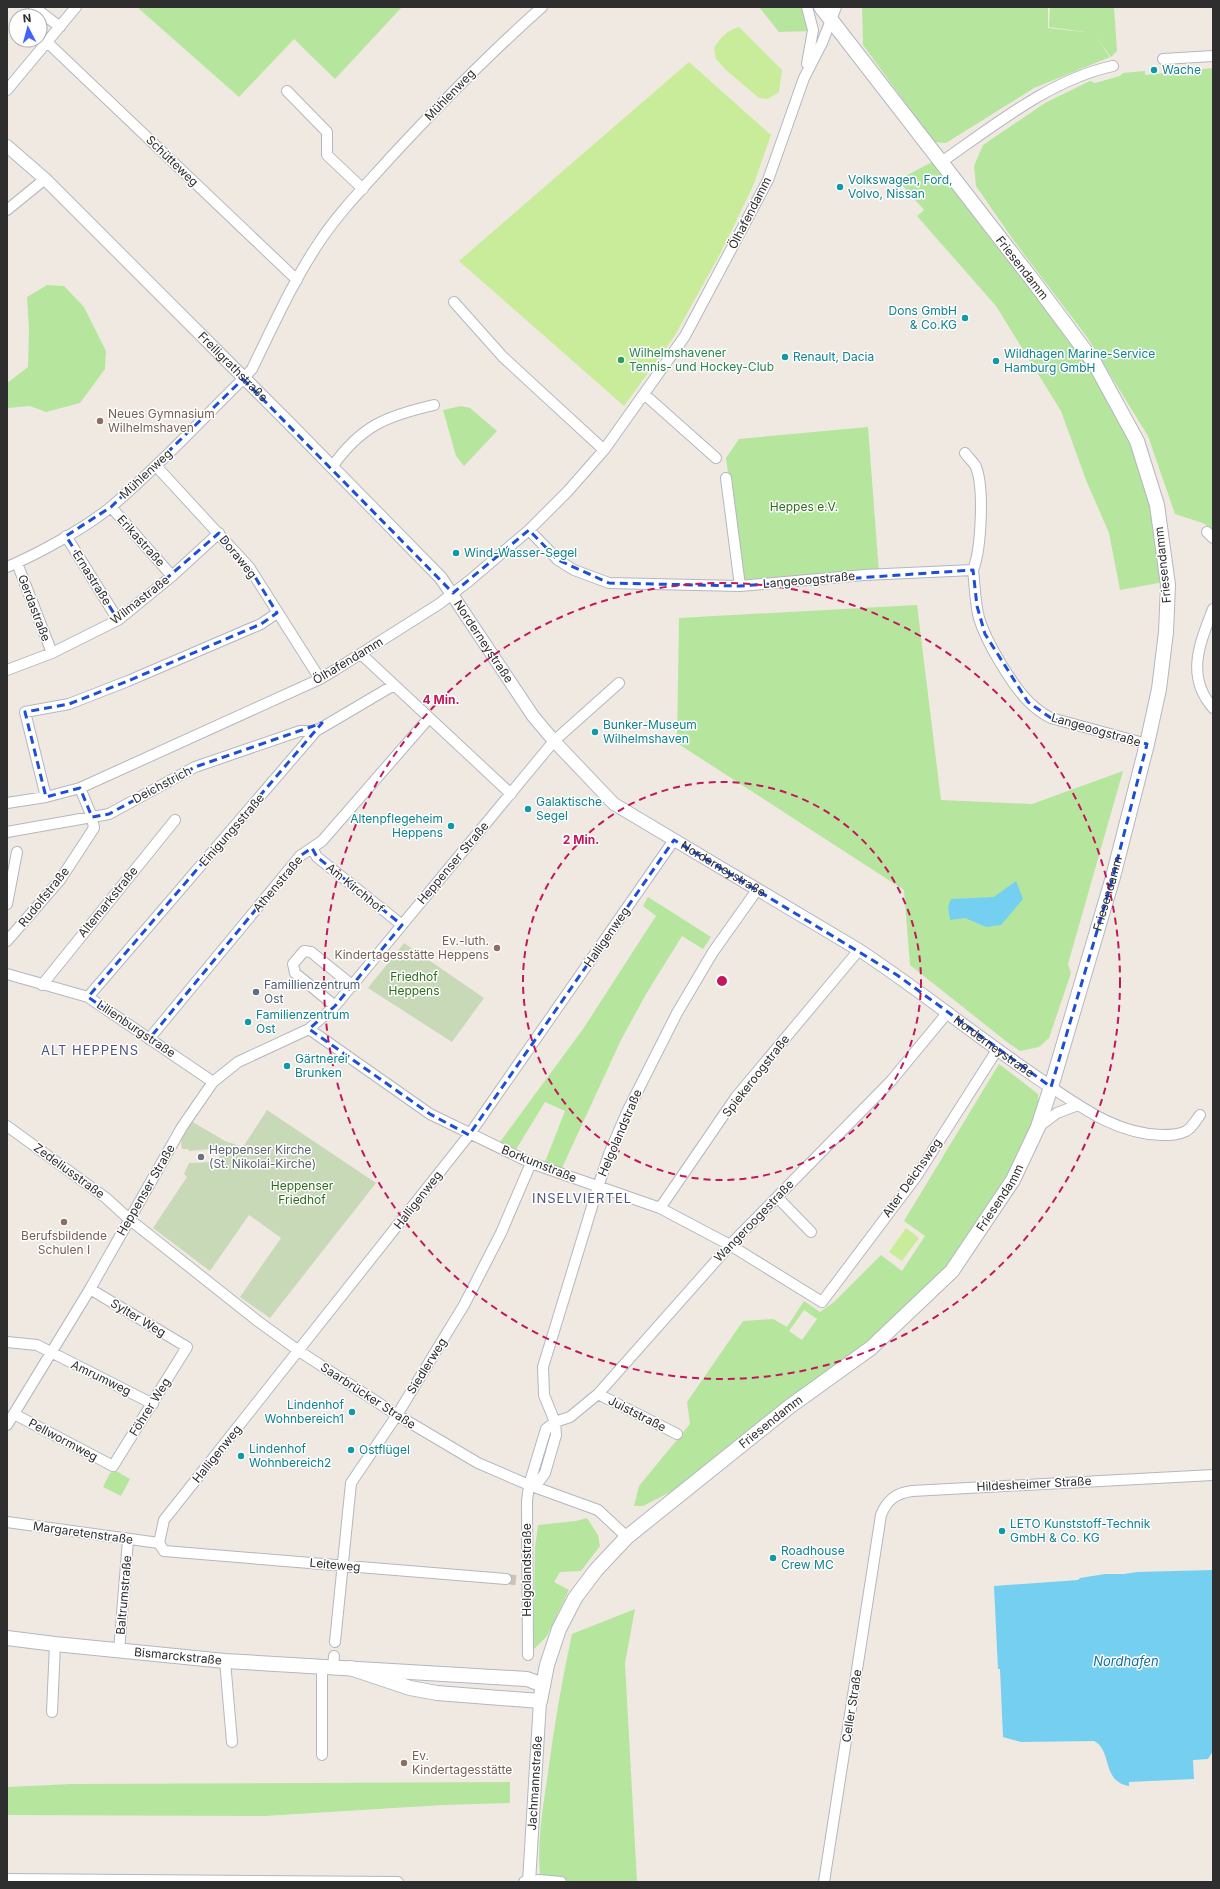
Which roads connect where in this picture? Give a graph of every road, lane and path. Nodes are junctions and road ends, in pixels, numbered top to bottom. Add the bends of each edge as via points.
1 (34, 7) edge
2 (76, 7) edge
3 (542, 7) edge
4 (807, 7) edge
5 (821, 7) edge
6 (824, 7) edge
7 (833, 13) edge
8 (60, 27) junction
9 (48, 41) edge
10 (48, 43) edge
11 (42, 48) edge
12 (1213, 56) edge
13 (1163, 59) dead end
14 (1113, 66) dead end
15 (804, 78) junction
16 (7, 90) edge
17 (287, 90) dead end
18 (7, 146) edge
19 (940, 163) junction
20 (45, 179) junction
21 (363, 189) junction
22 (7, 210) edge
23 (297, 280) junction
24 (454, 302) dead end
25 (243, 379) junction
26 (644, 394) junction
27 (434, 404) dead end
28 (604, 450) junction
29 (965, 453) dead end
30 (716, 458) dead end
31 (156, 466) junction
32 (332, 468) junction
33 (726, 478) dead end
34 (111, 507) junction
35 (529, 530) junction
36 (219, 533) junction
37 (66, 536) junction
38 (12, 565) edge
39 (973, 570) junction
40 (172, 576) junction
41 (740, 586) junction
42 (453, 593) junction
43 (1213, 609) edge
44 (277, 613) junction
45 (118, 620) junction
46 (52, 653) junction
47 (361, 654) junction
48 (7, 670) edge
49 (320, 679) junction
50 (618, 683) dead end
51 (394, 685) junction
52 (1213, 708) edge
53 (429, 718) junction
54 (316, 730) junction
55 (554, 741) junction
56 (1147, 744) junction
57 (80, 788) junction
58 (511, 794) junction
59 (46, 797) junction
60 (7, 803) edge
61 (92, 817) junction
62 (176, 820) dead end
63 (7, 832) edge
64 (674, 840) junction
65 (312, 848) junction
66 (17, 852) dead end
67 (757, 890) junction
68 (7, 904) edge
69 (402, 925) junction
70 (7, 941) edge
71 (859, 950) junction
72 (7, 974) edge
73 (42, 985) junction
74 (353, 986) junction
75 (88, 997) junction
76 (336, 1006) junction
77 (948, 1012) junction
78 (309, 1029) junction
79 (149, 1039) junction
80 (997, 1050) junction
81 (213, 1082) junction
82 (1051, 1087) junction
83 (1078, 1105) junction
84 (1200, 1115) dead end
85 (7, 1126) edge
86 (1038, 1127) junction
87 (469, 1135) junction
88 (531, 1163) junction
89 (598, 1187) junction
90 (777, 1197) junction
91 (660, 1208) junction
92 (129, 1218) junction
93 (811, 1232) dead end
94 (730, 1245) junction
95 (90, 1289) junction
96 (822, 1302) joint
97 (7, 1342) edge
98 (187, 1347) joint
99 (299, 1351) junction
100 (49, 1353) junction
101 (598, 1394) junction
102 (153, 1404) junction
103 (14, 1414) junction
104 (396, 1415) junction
105 (555, 1422) junction
106 (7, 1425) edge
107 (677, 1434) dead end
108 (113, 1466) joint
109 (1213, 1475) edge
110 (529, 1485) junction
111 (7, 1522) edge
112 (879, 1530) joint
113 (627, 1537) junction
114 (128, 1540) junction
115 (161, 1547) junction
116 (343, 1566) junction
117 (506, 1580) tunnel mouth
118 (7, 1638) edge
119 (335, 1642) dead end
120 (55, 1644) junction
121 (119, 1651) junction
122 (528, 1655) dead end
123 (225, 1661) junction
124 (330, 1663) junction
125 (547, 1665) junction
126 (350, 1668) junction
127 (527, 1679) junction
128 (542, 1685) junction
129 (540, 1701) junction
130 (52, 1712) dead end
131 (232, 1742) dead end
132 (322, 1755) dead end
133 (7, 1879) edge
134 (398, 1882) edge
135 (527, 1882) edge
136 (561, 1882) edge
137 (824, 1882) edge

1 - 8 street
2 - 8 street
3 - 21 street, Mühlenweg via 480,64
4 - 15 street via 814,30
5 - 7 main road, Friesendamm
6 - 7 main road, Friesendamm
7 - 15 street, Ölhafendamm via 822,43
7 - 19 main road, Friesendamm
8 - 9 street
10 - 23 street, Schütteweg
11 - 16 street
12 - 13 street
14 - 19 street via 1087,74 1043,94
15 - 26 street, Ölhafendamm via 768,180 685,336
17 - 21 street via 326,132 327,155
18 - 20 street, Freiligrathstraße
19 - 56 main road, Friesendamm via 1095,364 1136,441 1157,505 1168,598 1163,660
20 - 22 street
20 - 25 street, Freiligrathstraße
21 - 23 street, Mühlenweg via 321,240
23 - 25 street, Mühlenweg via 252,369
24 - 28 street via 503,357
25 - 31 street, Mühlenweg
25 - 32 street, Freiligrathstraße
26 - 28 street, Ölhafendamm
26 - 30 street
27 - 32 street via 399,413 364,431
28 - 35 street, Ölhafendamm
29 - 39 street, Langeoogstraße via 977,471 981,510 978,557
31 - 34 street, Mühlenweg
31 - 36 street, Doraweg
32 - 42 street, Freiligrathstraße
33 - 41 street
34 - 37 street, Mühlenweg
34 - 40 street, Erikastraße
35 - 41 street, Langeoogstraße via 558,560 574,570 609,583
35 - 42 street, Ölhafendamm
36 - 40 street, Wilmastraße
36 - 44 street, Doraweg via 249,567
37 - 38 street, Mühlenweg
37 - 45 street, Ernastraße
38 - 46 street, Gerdastraße
39 - 41 street, Langeoogstraße via 864,575
39 - 56 street, Langeoogstraße via 977,606 985,634 1007,673 1028,702 1039,712 1052,718
40 - 45 street, Wilmastraße
42 - 47 street, Ölhafendamm
42 - 55 street, Norderneystraße via 513,687
43 - 52 street via 1198,647 1197,669 1202,691
44 - 49 street, Doraweg
44 - 59 street via 261,624 128,682 69,704 24,712
45 - 46 street, Wilmastraße
46 - 48 street, Wilmastraße
47 - 49 street, Ölhafendamm
47 - 51 street
49 - 57 street, Ölhafendamm
50 - 55 street, Heppenser Straße
51 - 53 street
51 - 54 street, Einigungsstraße
53 - 58 street
53 - 65 street, Athenstraße via 322,841
54 - 61 street, Deichstrich via 300,731 195,768 109,814
54 - 75 street, Einigungsstraße
55 - 58 street, Heppenser Straße
55 - 64 street, Norderneystraße via 614,804
56 - 82 main road, Friesendamm via 1113,877
57 - 59 street, Ölhafendamm
57 - 61 street
58 - 69 street, Heppenser Straße
59 - 60 street, Ölhafendamm
61 - 63 street, Deichstrich
61 - 70 street, Rudolfstraße via 94,828 60,880
62 - 73 street, Altemarkstraße
64 - 67 street, Norderneystraße
64 - 87 street, Halligenweg
65 - 69 street, Am Kirchhof via 316,857
65 - 79 street, Athenstraße via 300,856
66 - 68 street
67 - 71 street, Norderneystraße
67 - 89 street, Helgolandstraße via 713,952 677,1013 627,1112
69 - 74 street, Heppenser Straße
71 - 77 street, Norderneystraße
71 - 91 street, Spiekeroogstraße via 736,1097
72 - 73 street, Lilienburgstraße
73 - 75 street, Lilienburgstraße
74 - 76 street, Heppenser Straße
74 - 76 street via 311,952 304,951 293,964 296,972
75 - 79 street, Lilienburgstraße
76 - 78 street, Heppenser Straße
77 - 80 street, Norderneystraße
77 - 90 street, Wangeroogestraße via 891,1081
78 - 81 street, Heppenser Straße via 238,1062
78 - 87 street, Borkumstraße via 430,1114
79 - 81 street, Lilienburgstraße
80 - 82 street, Norderneystraße
80 - 96 street, Alter Deichsweg via 916,1177
81 - 92 street, Heppenser Straße via 182,1127
82 - 83 street
82 - 86 main road, Friesendamm
83 - 84 street via 1116,1126 1156,1135 1184,1132
83 - 86 street via 1057,1113
85 - 92 street, Zedeliusstraße via 106,1198
86 - 113 main road, Friesendamm via 1013,1180 952,1271 871,1348 790,1407
87 - 88 street, Borkumstraße
87 - 99 street, Halligenweg
88 - 89 street, Borkumstraße
88 - 104 street, Siedlerweg via 501,1233 464,1305
89 - 91 street, Borkumstraße
89 - 105 street, Helgolandstraße via 544,1367 544,1395
90 - 93 street
90 - 94 street, Wangeroogestraße
91 - 94 street, Borkumstraße
92 - 95 street, Heppenser Straße
92 - 99 street, Saarbrücker Straße
94 - 96 street, Borkumstraße
94 - 101 street, Wangeroogestraße
95 - 98 street, Sylter Weg
95 - 100 street, Heppenser Straße
97 - 100 street, Amrumweg via 37,1346
98 - 102 street, Föhrer Weg
99 - 104 street, Saarbrücker Straße
99 - 115 street, Halligenweg via 164,1520
100 - 102 street, Amrumweg
100 - 103 street, Heppenser Straße
101 - 105 street, Wangeroogestraße via 570,1418
101 - 107 street, Juiststraße
102 - 108 street, Föhrer Weg
103 - 106 street, Heppenser Straße
103 - 108 street, Pellwormweg
104 - 110 street, Saarbrücker Straße via 478,1463
104 - 116 street, Siedlerweg via 351,1483
105 - 110 street, Helgolandstraße via 556,1435 546,1472 540,1480
109 - 112 street, Hildesheimer Straße via 905,1492 896,1495 884,1507
110 - 113 street, Saarbrücker Straße via 598,1510
110 - 122 street, Helgolandstraße via 524,1581
111 - 114 street, Margaretenstraße
112 - 137 street, Celler Straße
113 - 125 main road, Friesendamm via 596,1570 575,1598 559,1629
114 - 115 street, Margaretenstraße
114 - 121 street, Baltrumstraße
115 - 116 street, Leiteweg
116 - 117 street, Leiteweg
116 - 119 street, Siedlerweg
118 - 120 main road, Bismarckstraße
120 - 121 main road, Bismarckstraße
120 - 130 street
121 - 123 main road, Bismarckstraße
123 - 124 main road, Bismarckstraße
123 - 131 street
124 - 126 main road, Bismarckstraße
124 - 132 street
125 - 127 main road via 538,1675
125 - 128 main road, Friesendamm
126 - 127 main road, Bismarckstraße
126 - 129 main road, Bismarckstraße via 410,1688 437,1693
127 - 128 main road, Bismarckstraße
128 - 129 main road, Jachmannstraße
129 - 135 street, Jachmannstraße
133 - 134 street
135 - 136 street

